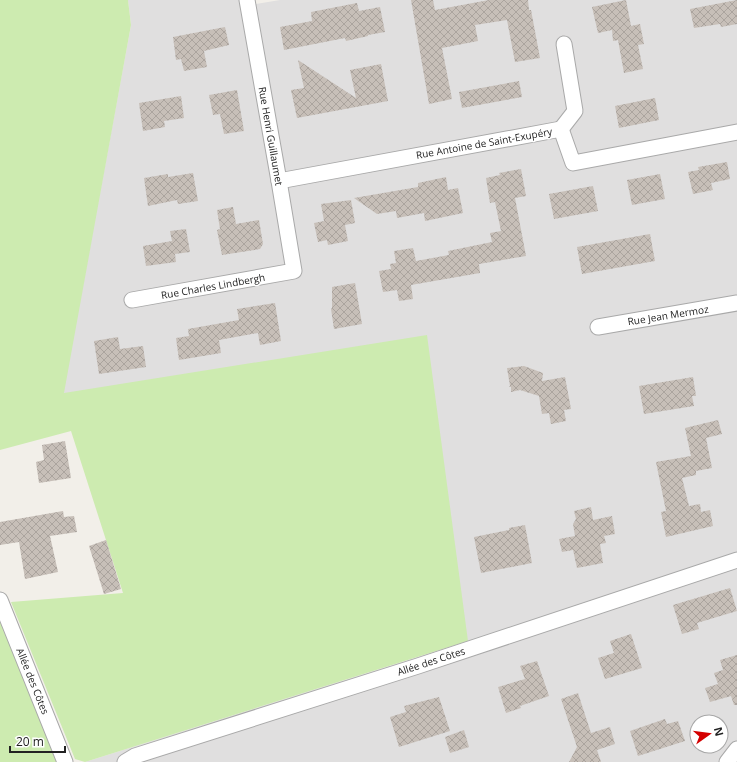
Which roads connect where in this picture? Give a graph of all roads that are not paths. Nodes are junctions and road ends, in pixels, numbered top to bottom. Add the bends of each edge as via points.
1 (247, 0) edge
2 (564, 44) dead end
3 (561, 129) junction
4 (737, 132) edge
5 (279, 181) junction
6 (294, 271) joint
7 (132, 300) dead end
8 (737, 303) edge
9 (598, 327) dead end
10 (737, 560) edge
11 (0, 600) edge
12 (737, 749) edge
13 (65, 762) edge
14 (124, 762) edge
15 (727, 762) edge

1 - 5 street, Rue Henri Guillaumet
2 - 3 street via 575,111
3 - 4 street, Rue Antoine de Saint-Exupéry via 573,163
3 - 5 street, Rue Antoine de Saint-Exupéry
5 - 6 street, Rue Henri Guillaumet
6 - 7 street, Rue Charles Lindbergh
8 - 9 street, Rue Jean Mermoz
10 - 14 street, Allée des Côtes via 418,666 135,756
11 - 13 street, Allée des Côtes
12 - 15 street

